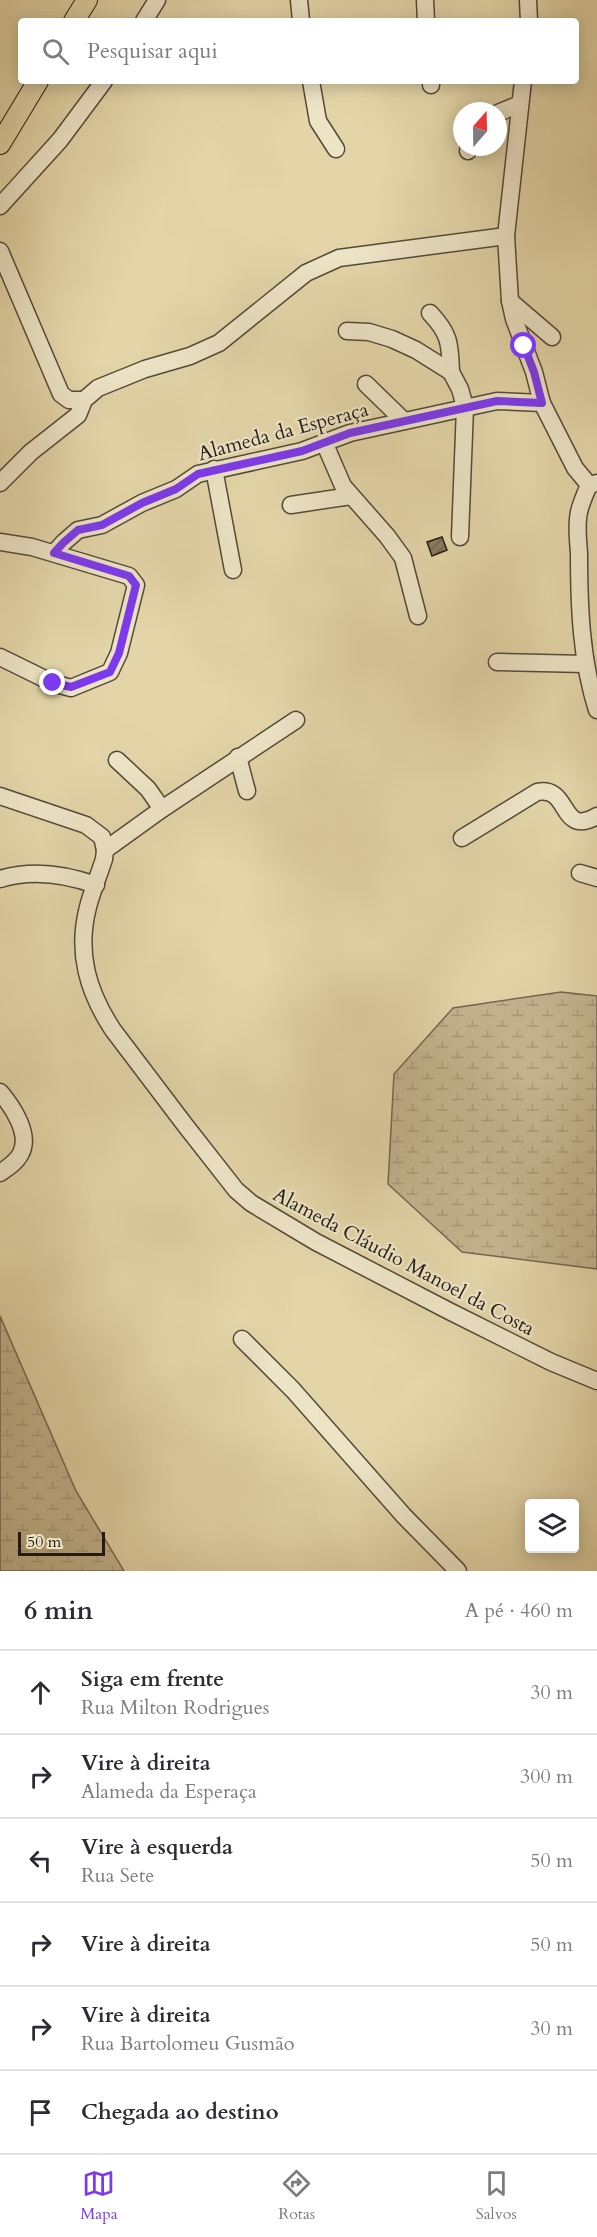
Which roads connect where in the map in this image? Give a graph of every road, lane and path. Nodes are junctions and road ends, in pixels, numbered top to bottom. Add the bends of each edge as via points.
1 (87, 0) edge
2 (157, 0) edge
3 (299, 0) edge
4 (425, 0) edge
5 (528, 0) edge
6 (76, 18) edge
7 (146, 18) edge
8 (302, 18) edge
9 (426, 18) edge
10 (529, 18) edge
11 (36, 84) edge
12 (102, 84) edge
13 (312, 84) edge
14 (523, 84) edge
15 (520, 104) junction
16 (507, 109) edge
17 (0, 144) edge
18 (336, 149) dead end
19 (0, 206) edge
20 (506, 236) junction
21 (0, 251) edge
22 (510, 301) junction
23 (430, 313) dead end
24 (347, 331) dead end
25 (552, 337) dead end
26 (451, 372) junction
27 (366, 384) dead end
28 (84, 400) junction
29 (542, 403) junction
30 (465, 407) junction
31 (404, 421) junction
32 (324, 442) junction
33 (214, 469) junction
34 (0, 483) edge
35 (593, 484) edge
36 (351, 496) junction
37 (291, 505) dead end
38 (460, 537) dead end
39 (0, 542) edge
40 (54, 553) junction
41 (232, 570) dead end
42 (418, 616) dead end
43 (0, 657) edge
44 (497, 663) dead end
45 (585, 664) junction
46 (597, 710) edge
47 (296, 720) dead end
48 (238, 757) junction
49 (117, 760) dead end
50 (247, 791) dead end
51 (0, 796) edge
52 (162, 809) junction
53 (597, 816) edge
54 (462, 838) dead end
55 (104, 843) junction
56 (580, 873) dead end
57 (597, 878) edge
58 (0, 879) edge
59 (96, 885) junction
60 (0, 1092) edge
61 (0, 1173) edge
62 (242, 1339) dead end
63 (597, 1381) edge
64 (458, 1571) edge

1 - 6 main road
2 - 7 street
3 - 8 street
4 - 9 street
5 - 10 street
11 - 17 main road
12 - 19 street via 60,141
13 - 18 street via 318,121
14 - 15 street
15 - 16 street
15 - 20 street
20 - 22 street
20 - 28 street via 339,258 306,273 219,343 98,388
21 - 28 street via 61,394 69,400
22 - 25 street
22 - 29 street
23 - 26 street via 448,338
24 - 26 street via 385,337 416,350
26 - 30 street
27 - 31 street
28 - 34 street via 78,415
29 - 30 street, Alameda da Esperaça via 497,401
29 - 35 street via 575,468
30 - 31 street, Alameda da Esperaça
30 - 38 street
31 - 32 street, Alameda da Esperaça
32 - 33 street, Alameda da Esperaça via 302,451
32 - 36 street
33 - 40 street, Alameda da Esperaça via 102,525 78,530
33 - 41 street
35 - 45 street via 579,512 577,528
36 - 37 street
36 - 42 street via 403,558
39 - 40 street
40 - 43 street via 129,576 136,585 119,653 110,672 71,687 53,683
44 - 45 street
45 - 46 street
47 - 48 street
48 - 50 street
48 - 52 street
49 - 52 street via 148,789
51 - 55 street via 86,825
52 - 55 street
53 - 54 street via 586,822 575,821 556,795 544,790
55 - 59 street, Alameda Cláudio Manoel da Costa
56 - 57 street
58 - 59 street via 50,873
59 - 63 street, Alameda Cláudio Manoel da Costa via 85,921 84,943 85,968 99,1009 241,1194 316,1242 551,1362
60 - 61 street via 16,1117 23,1148 14,1163
62 - 64 street

